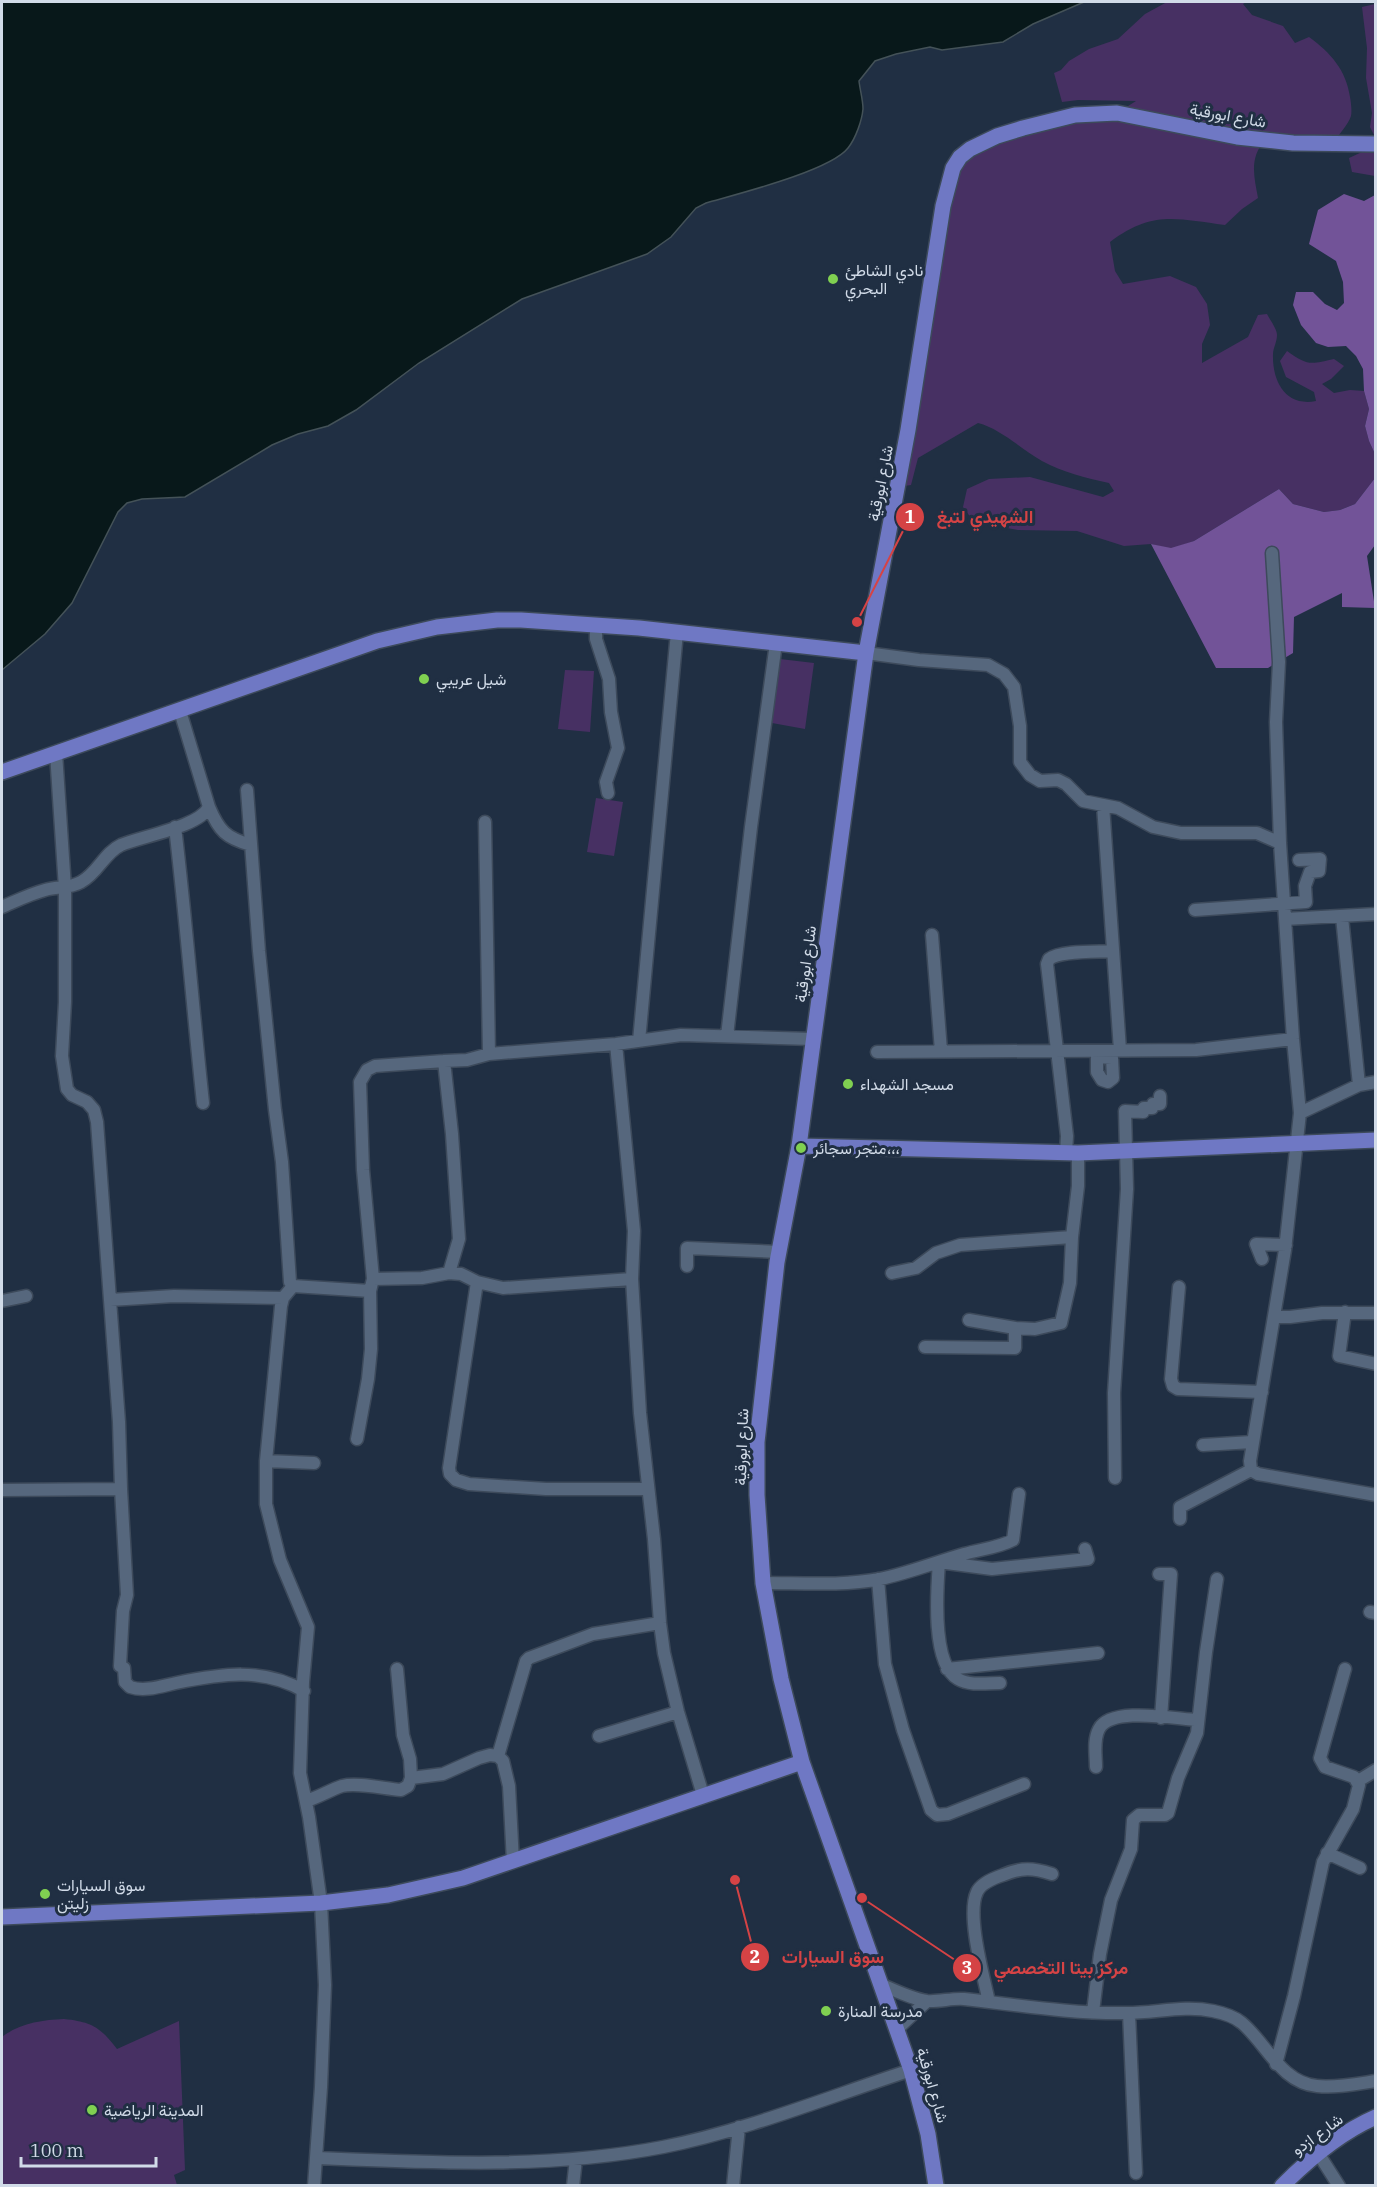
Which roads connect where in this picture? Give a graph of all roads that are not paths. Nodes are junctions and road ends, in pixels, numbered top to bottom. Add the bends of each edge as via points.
1 (1376, 144) edge
2 (1272, 553) dead end
3 (596, 624) junction
4 (677, 632) junction
5 (776, 643) junction
6 (866, 653) junction
7 (180, 711) junction
8 (56, 753) junction
9 (2, 772) edge
10 (248, 790) dead end
11 (608, 793) dead end
12 (1103, 805) junction
13 (209, 807) junction
14 (485, 822) dead end
15 (175, 827) junction
16 (1280, 843) junction
17 (251, 845) junction
18 (1299, 860) dead end
19 (65, 888) junction
20 (1284, 904) junction
21 (2, 907) edge
22 (1195, 910) dead end
23 (1376, 914) edge
24 (1342, 917) junction
25 (1285, 919) junction
26 (932, 935) dead end
27 (1113, 951) junction
28 (727, 1036) junction
29 (812, 1039) junction
30 (1293, 1039) junction
31 (639, 1041) junction
32 (616, 1044) junction
33 (1058, 1050) junction
34 (1120, 1050) junction
35 (941, 1051) junction
36 (877, 1052) dead end
37 (489, 1054) junction
38 (444, 1061) junction
39 (1376, 1082) edge
40 (1359, 1085) junction
41 (1160, 1096) dead end
42 (203, 1103) dead end
43 (1300, 1113) junction
44 (1376, 1140) edge
45 (1298, 1144) junction
46 (799, 1146) junction
47 (1125, 1151) junction
48 (1072, 1153) junction
49 (1072, 1237) junction
50 (1286, 1245) junction
51 (779, 1252) junction
52 (1262, 1259) dead end
53 (687, 1266) dead end
54 (449, 1273) junction
55 (892, 1273) dead end
56 (374, 1279) junction
57 (632, 1279) junction
58 (477, 1282) junction
59 (293, 1286) junction
60 (1179, 1287) dead end
61 (370, 1291) junction
62 (26, 1296) dead end
63 (283, 1298) junction
64 (2, 1300) edge
65 (110, 1300) junction
66 (1344, 1312) junction
67 (1376, 1313) edge
68 (1275, 1317) junction
69 (969, 1320) dead end
70 (1015, 1328) junction
71 (925, 1347) dead end
72 (1376, 1364) edge
73 (1262, 1392) junction
74 (357, 1439) dead end
75 (1252, 1442) junction
76 (1203, 1445) dead end
77 (266, 1461) junction
78 (314, 1463) dead end
79 (1251, 1470) junction
80 (1115, 1478) dead end
81 (121, 1489) junction
82 (648, 1489) junction
83 (2, 1490) edge
84 (1019, 1494) dead end
85 (1376, 1495) edge
86 (1180, 1519) dead end
87 (1085, 1549) dead end
88 (939, 1562) junction
89 (1159, 1574) dead end
90 (878, 1579) junction
91 (1217, 1579) dead end
92 (764, 1584) junction
93 (660, 1623) junction
94 (1098, 1653) dead end
95 (396, 1669) dead end
96 (947, 1669) junction
97 (1346, 1669) dead end
98 (1000, 1683) dead end
99 (304, 1691) junction
100 (678, 1712) junction
101 (1161, 1718) junction
102 (1198, 1720) junction
103 (599, 1736) dead end
104 (498, 1756) junction
105 (802, 1762) junction
106 (1096, 1767) dead end
107 (1376, 1770) edge
108 (411, 1778) junction
109 (1358, 1781) junction
110 (1024, 1784) dead end
111 (703, 1795) junction
112 (306, 1801) junction
113 (1327, 1853) junction
114 (513, 1862) junction
115 (1360, 1868) dead end
116 (1052, 1874) dead end
117 (321, 1903) junction
118 (2, 1917) edge
119 (880, 1984) junction
120 (927, 2001) junction
121 (989, 2002) junction
122 (1093, 2012) junction
123 (1129, 2013) junction
124 (897, 2029) junction
125 (1276, 2064) junction
126 (911, 2070) junction
127 (1376, 2081) edge
128 (1376, 2117) edge
129 (739, 2127) junction
130 (1318, 2153) junction
131 (318, 2158) junction
132 (576, 2159) junction
133 (1136, 2173) dead end
134 (314, 2186) edge
135 (573, 2186) edge
136 (733, 2186) edge
137 (936, 2186) edge
138 (1282, 2186) edge
139 (1340, 2186) edge

1 - 6 main road, شارع ابورقية via 1293,143 1237,137 1142,117 1098,113 1023,128 982,142 960,157 953,168 943,206 908,430
2 - 16 street via 1279,662 1276,723
3 - 4 main road
3 - 7 main road via 497,621 411,632
3 - 11 street via 596,639 609,679 618,748 606,782
4 - 5 main road
4 - 31 street
5 - 6 main road
5 - 28 street
6 - 12 street via 988,665 1004,674 1014,687 1020,762 1041,781 1058,780 1083,801
6 - 29 main road, شارع ابورقية
7 - 8 main road
7 - 13 street
8 - 9 main road
8 - 19 street
10 - 17 street
12 - 16 street via 1118,808 1153,827 1181,833 1257,833
12 - 27 street
13 - 15 street via 197,819
13 - 17 street via 217,826 233,840
14 - 37 street
15 - 19 street via 112,850 94,873
15 - 42 street
16 - 20 street
17 - 59 street
18 - 20 street via 1320,859 1319,871 1310,872 1305,886 1306,902
19 - 21 street via 47,889
19 - 65 street via 62,1056 67,1089 87,1102 97,1122
20 - 22 street
20 - 25 street
23 - 24 street
24 - 25 street
24 - 40 street
25 - 30 street
26 - 35 street
27 - 33 street via 1062,954 1048,959
27 - 34 street
28 - 29 street
28 - 31 street via 681,1035
29 - 46 main road, شارع ابورقية
30 - 34 street via 1196,1050
30 - 43 street
31 - 32 street
32 - 37 street
32 - 57 street via 634,1231
33 - 34 street via 1098,1054
33 - 35 street
33 - 48 street
35 - 36 street
37 - 38 street
38 - 54 street via 459,1239
38 - 56 street via 375,1066 367,1070 360,1082 363,1170
39 - 40 street
40 - 43 street
41 - 47 street via 1160,1104 1144,1108 1143,1112 1125,1111
43 - 45 street
44 - 45 main road
45 - 47 main road
45 - 50 street
46 - 48 main road
46 - 51 main road, شارع ابورقية
47 - 48 main road
47 - 80 street via 1126,1199 1114,1393
48 - 49 street via 1078,1186
49 - 55 street via 960,1245 936,1253 916,1268
49 - 70 street via 1070,1283 1061,1323 1035,1329
50 - 52 street via 1256,1244
50 - 68 street
51 - 53 street via 687,1248
51 - 92 main road, شارع ابورقية via 757,1442
54 - 56 street
54 - 58 street
56 - 61 street
57 - 58 street via 502,1288
57 - 82 street
58 - 82 street via 450,1474 468,1484
59 - 61 street
59 - 63 street
60 - 73 street via 1173,1386
61 - 74 street via 371,1349
62 - 64 street
63 - 65 street via 174,1296
63 - 77 street
65 - 81 street
66 - 67 street
66 - 68 street
66 - 72 street via 1340,1356
68 - 73 street
69 - 70 street
70 - 71 street via 1015,1348
73 - 75 street
75 - 76 street
75 - 79 street
77 - 78 street
77 - 99 street via 266,1504 271,1529 308,1627
79 - 85 street
79 - 86 street via 1180,1507
81 - 83 street
81 - 99 street via 127,1595 120,1666 130,1687 147,1689 245,1674 278,1678
82 - 93 street
84 - 88 street via 1013,1540
87 - 88 street via 1088,1559 992,1569
88 - 90 street
88 - 96 street via 936,1598 942,1657
89 - 101 street via 1171,1574
90 - 92 street
90 - 110 street via 885,1664 931,1810 937,1815 948,1814
91 - 102 street
92 - 105 main road, شارع ابورقية via 781,1679
93 - 100 street
93 - 104 street via 593,1634 529,1658
94 - 96 street
95 - 108 street
96 - 98 street via 958,1680
97 - 109 street via 1320,1758 1324,1767
99 - 112 street via 299,1754
100 - 103 street
100 - 111 street
101 - 102 street
101 - 106 street via 1120,1715 1104,1722 1095,1741
102 - 122 street via 1197,1733 1168,1813 1139,1815 1133,1820 1131,1849 1111,1900 1104,1932
104 - 108 street via 479,1758 443,1774
104 - 114 street via 509,1786
105 - 111 main road
105 - 119 main road, شارع ابورقية
107 - 109 street
108 - 112 street via 401,1790 353,1784
109 - 113 street via 1353,1809
111 - 114 main road
112 - 117 street
113 - 115 street
113 - 125 street
114 - 117 main road via 388,1895
116 - 121 street via 1018,1868 981,1886 976,1894 977,1948
117 - 118 main road
117 - 131 street via 325,1985
119 - 120 street
119 - 124 main road, شارع ابورقية
120 - 121 street
120 - 124 street
121 - 122 street
122 - 123 street
123 - 125 street via 1194,2008 1228,2014 1255,2035
123 - 133 street
124 - 126 main road, شارع ابورقية
125 - 127 street via 1294,2078 1314,2086
126 - 129 street
126 - 137 main road, شارع ابورقية via 928,2134
128 - 130 main road, شارع ازدو
129 - 132 street via 663,2146
129 - 136 street
130 - 138 main road, شارع ازدو
130 - 139 street
131 - 132 street via 439,2163
131 - 134 street
132 - 135 street

